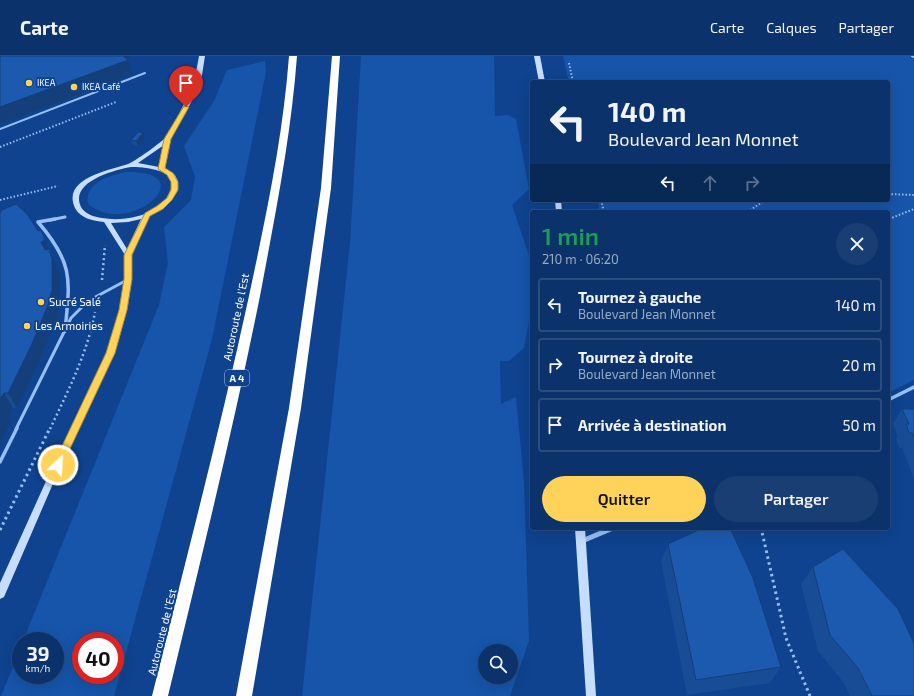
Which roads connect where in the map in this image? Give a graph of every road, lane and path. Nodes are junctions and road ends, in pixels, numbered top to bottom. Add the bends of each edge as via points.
1 (202, 56) edge
2 (293, 56) edge
3 (336, 56) edge
4 (537, 56) edge
5 (569, 63) dead end
6 (146, 73) dead end
7 (542, 80) edge
8 (573, 80) edge
9 (116, 102) dead end
10 (0, 128) edge
11 (168, 139) junction
12 (0, 147) edge
13 (131, 165) junction
14 (162, 169) junction
15 (58, 186) dead end
16 (890, 194) edge
17 (914, 195) edge
18 (0, 200) edge
19 (763, 202) edge
20 (914, 209) edge
21 (750, 210) edge
22 (147, 214) junction
23 (65, 217) dead end
24 (890, 219) edge
25 (106, 221) junction
26 (104, 242) dead end
27 (128, 255) junction
28 (128, 279) junction
29 (98, 295) junction
30 (65, 331) junction
31 (914, 387) edge
32 (890, 399) edge
33 (0, 462) edge
34 (0, 530) edge
35 (580, 530) edge
36 (608, 530) edge
37 (760, 530) edge
38 (581, 541) junction
39 (0, 594) edge
40 (160, 696) edge
41 (244, 696) edge
42 (591, 696) edge
43 (810, 696) edge

1 - 11 street via 199,75 191,97
2 - 40 highway, Autoroute de l’Est / A 4 via 276,189 244,344
3 - 41 highway via 326,188 295,408
4 - 7 street
5 - 8 path
6 - 10 lane
9 - 12 path
11 - 13 street
11 - 14 street
13 - 14 street
13 - 25 street via 101,173 80,188 76,196 76,204 81,212
14 - 22 street via 170,174 175,182 174,190 170,199
15 - 18 path
16 - 17 path
19 - 21 path
20 - 24 path
22 - 25 street via 120,221
22 - 27 street
23 - 30 street via 38,222 52,237 67,265 70,282
25 - 27 street
26 - 29 path via 104,272
27 - 28 street
28 - 29 lane
28 - 39 street via 123,310 111,353
29 - 30 lane via 71,318
29 - 34 path via 91,334 78,371
30 - 33 lane
31 - 32 street
35 - 38 street
36 - 38 street
37 - 43 path via 786,638
38 - 42 street

